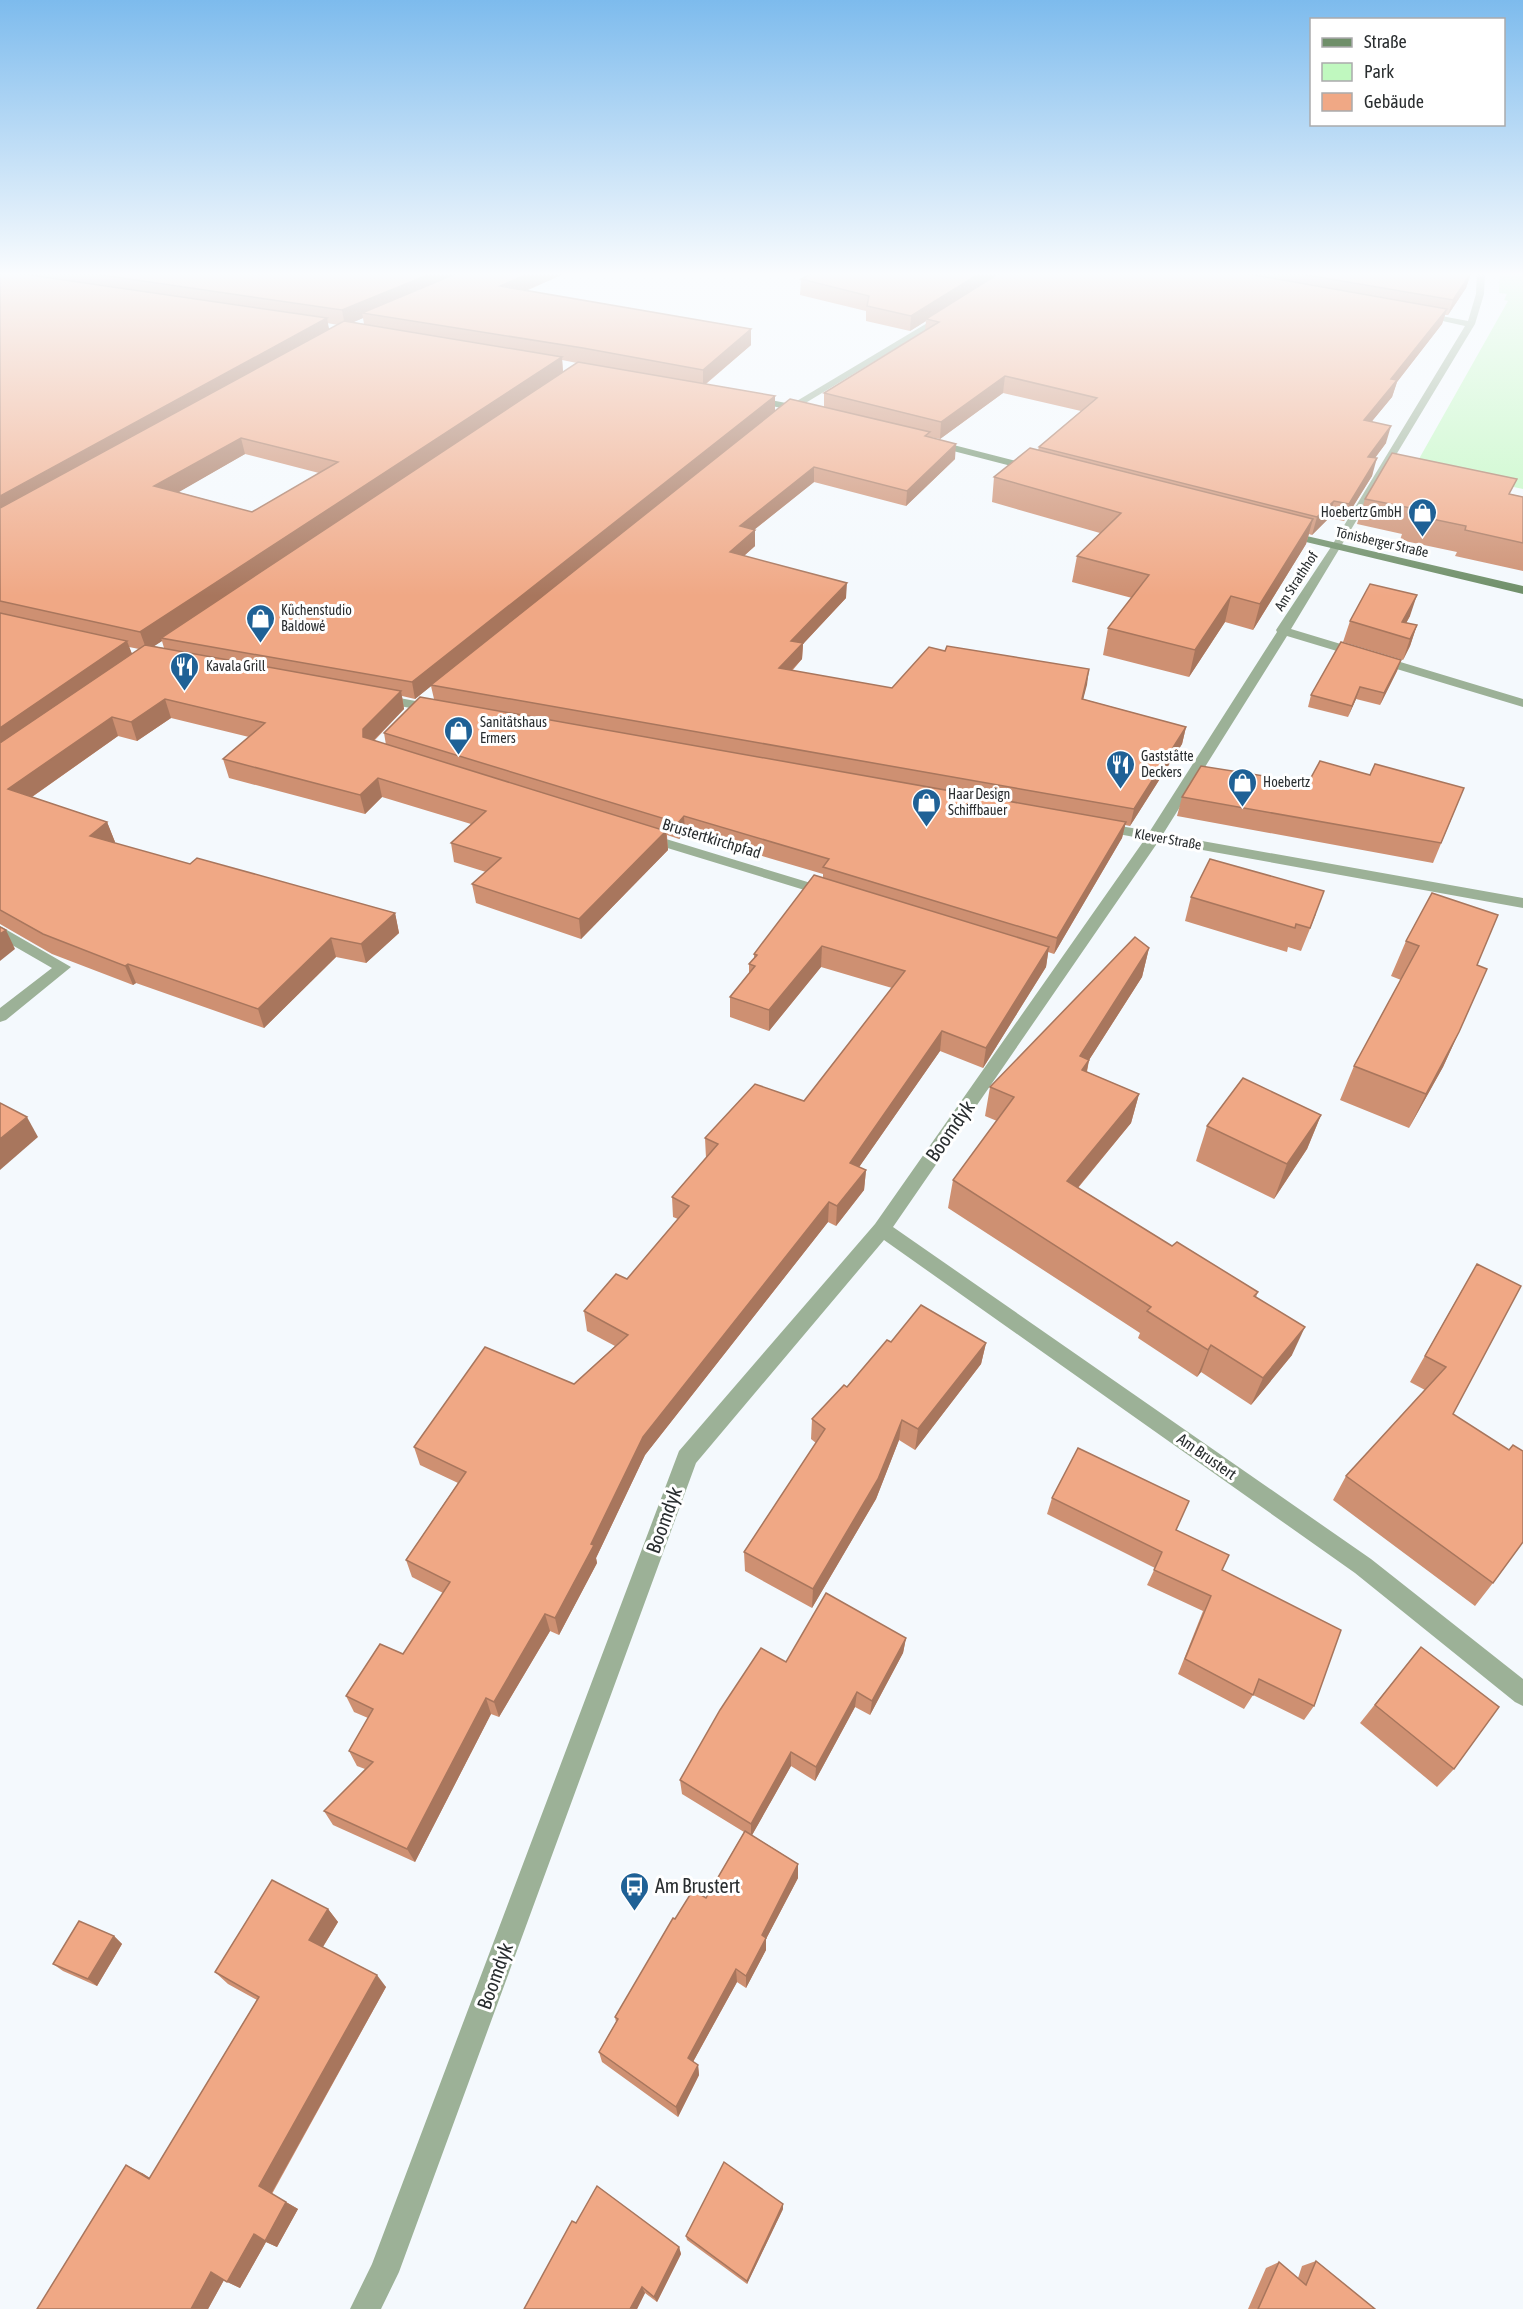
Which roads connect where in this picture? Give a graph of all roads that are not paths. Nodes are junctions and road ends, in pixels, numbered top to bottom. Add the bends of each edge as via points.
1 (835, 380) edge
2 (1437, 380) edge
3 (743, 398) edge
4 (790, 406) junction
5 (812, 412) edge
6 (771, 421) edge
7 (925, 441) edge
8 (1050, 473) edge
9 (1279, 532) edge
10 (1336, 547) junction
11 (1523, 590) edge
12 (1282, 630) junction
13 (360, 695) edge
14 (423, 702) junction
15 (1523, 703) edge
16 (454, 712) edge
17 (404, 721) edge
18 (1084, 824) edge
19 (624, 830) edge
20 (1154, 837) junction
21 (839, 896) edge
22 (1523, 903) edge
23 (0, 931) edge
24 (0, 1016) edge
25 (882, 1228) junction
26 (1523, 1694) edge
27 (365, 2309) edge

1 - 4 street
2 - 10 street, Am Strathhof
3 - 4 street
4 - 5 street
4 - 6 street
7 - 8 street
9 - 10 street, Tönisberger Straße
10 - 11 street, Tönisberger Straße
10 - 12 street, Am Strathhof
12 - 15 street
12 - 20 street, Am Strathhof
13 - 14 street
14 - 16 street
14 - 17 street
18 - 20 street, Klever Straße
19 - 21 street, Brustertkirchpfad
20 - 22 street, Klever Straße
20 - 25 street, Boomdyk via 1060,964
23 - 24 street via 63,967
25 - 26 street, Am Brustert via 1363,1566
25 - 27 street, Boomdyk via 687,1458 384,2272

